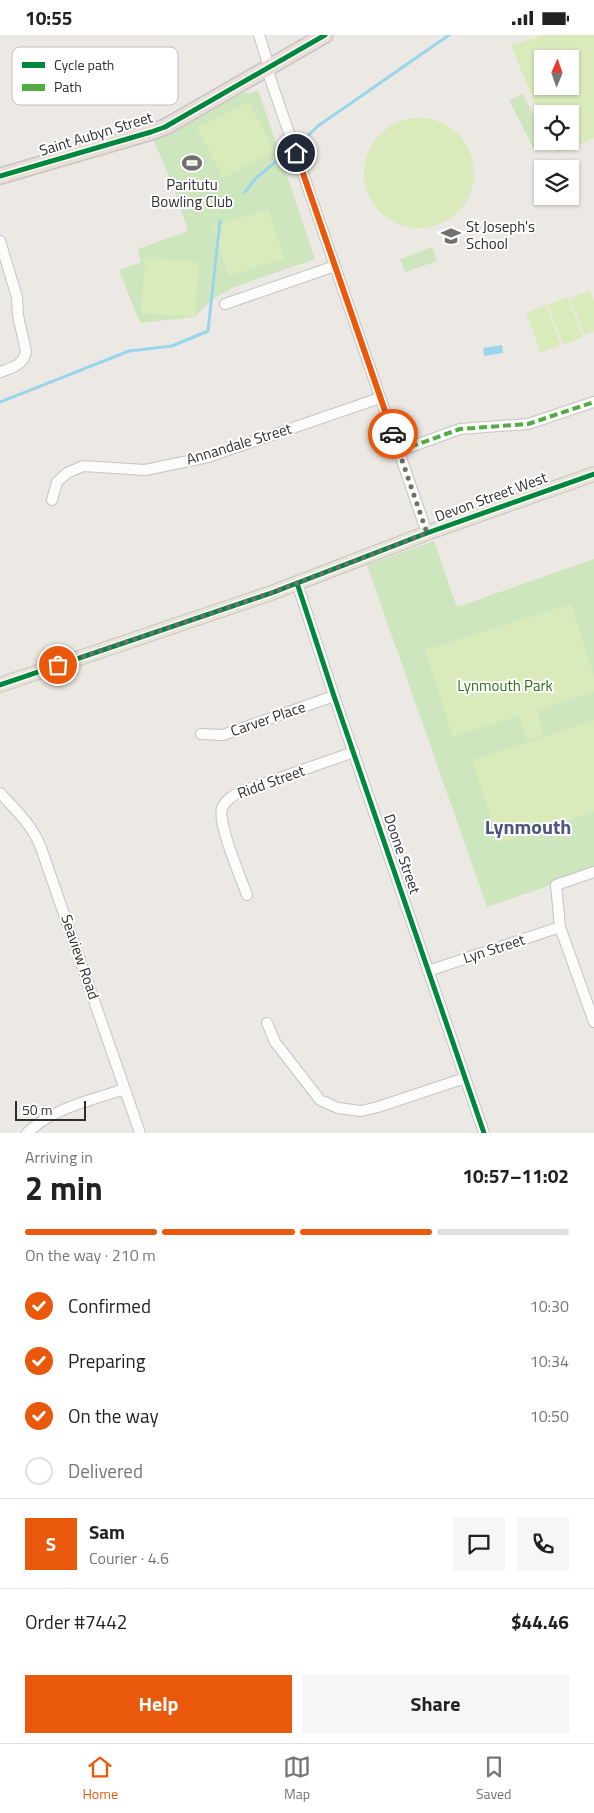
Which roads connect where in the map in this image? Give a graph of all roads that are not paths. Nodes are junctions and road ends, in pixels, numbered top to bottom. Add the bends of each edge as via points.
1 (259, 35) edge
2 (326, 35) edge
3 (268, 68) junction
4 (0, 176) edge
5 (0, 241) edge
6 (335, 267) junction
7 (225, 304) dead end
8 (0, 372) edge
9 (380, 398) junction
10 (594, 401) edge
11 (399, 451) junction
12 (594, 474) edge
13 (52, 500) dead end
14 (427, 533) junction
15 (297, 583) junction
16 (0, 685) edge
17 (334, 696) junction
18 (201, 734) dead end
19 (354, 752) junction
20 (0, 793) edge
21 (594, 872) edge
22 (247, 895) dead end
23 (560, 927) junction
24 (428, 971) junction
25 (594, 1022) edge
26 (267, 1023) dead end
27 (465, 1078) junction
28 (125, 1089) junction
29 (27, 1133) edge
30 (140, 1133) edge
31 (484, 1133) edge

1 - 3 street
2 - 3 highway, Saint Aubyn Street
3 - 4 highway, Saint Aubyn Street via 158,129
3 - 6 street
5 - 8 street via 17,297 26,355 19,364
6 - 7 street
6 - 9 street
9 - 11 street
9 - 13 street, Annandale Street via 208,457 145,470 83,466 57,482
10 - 11 street via 528,424 460,429
11 - 14 street
12 - 14 main road, Devon Street West
14 - 15 main road, Devon Street West
15 - 16 main road, Devon Street West
15 - 17 street, Doone Street
17 - 18 street, Carver Place via 223,735
17 - 19 street, Doone Street
19 - 22 street, Ridd Street via 242,791 226,801 222,809 223,825
19 - 24 street, Doone Street
20 - 28 street, Seaview Road via 35,832
21 - 23 street via 556,885
23 - 24 street, Lyn Street
23 - 25 street
24 - 27 street, Doone Street
26 - 27 street via 275,1041 320,1100 338,1108 361,1111 378,1107
27 - 31 street, Doone Street
28 - 29 street via 52,1114
28 - 30 street, Seaview Road

